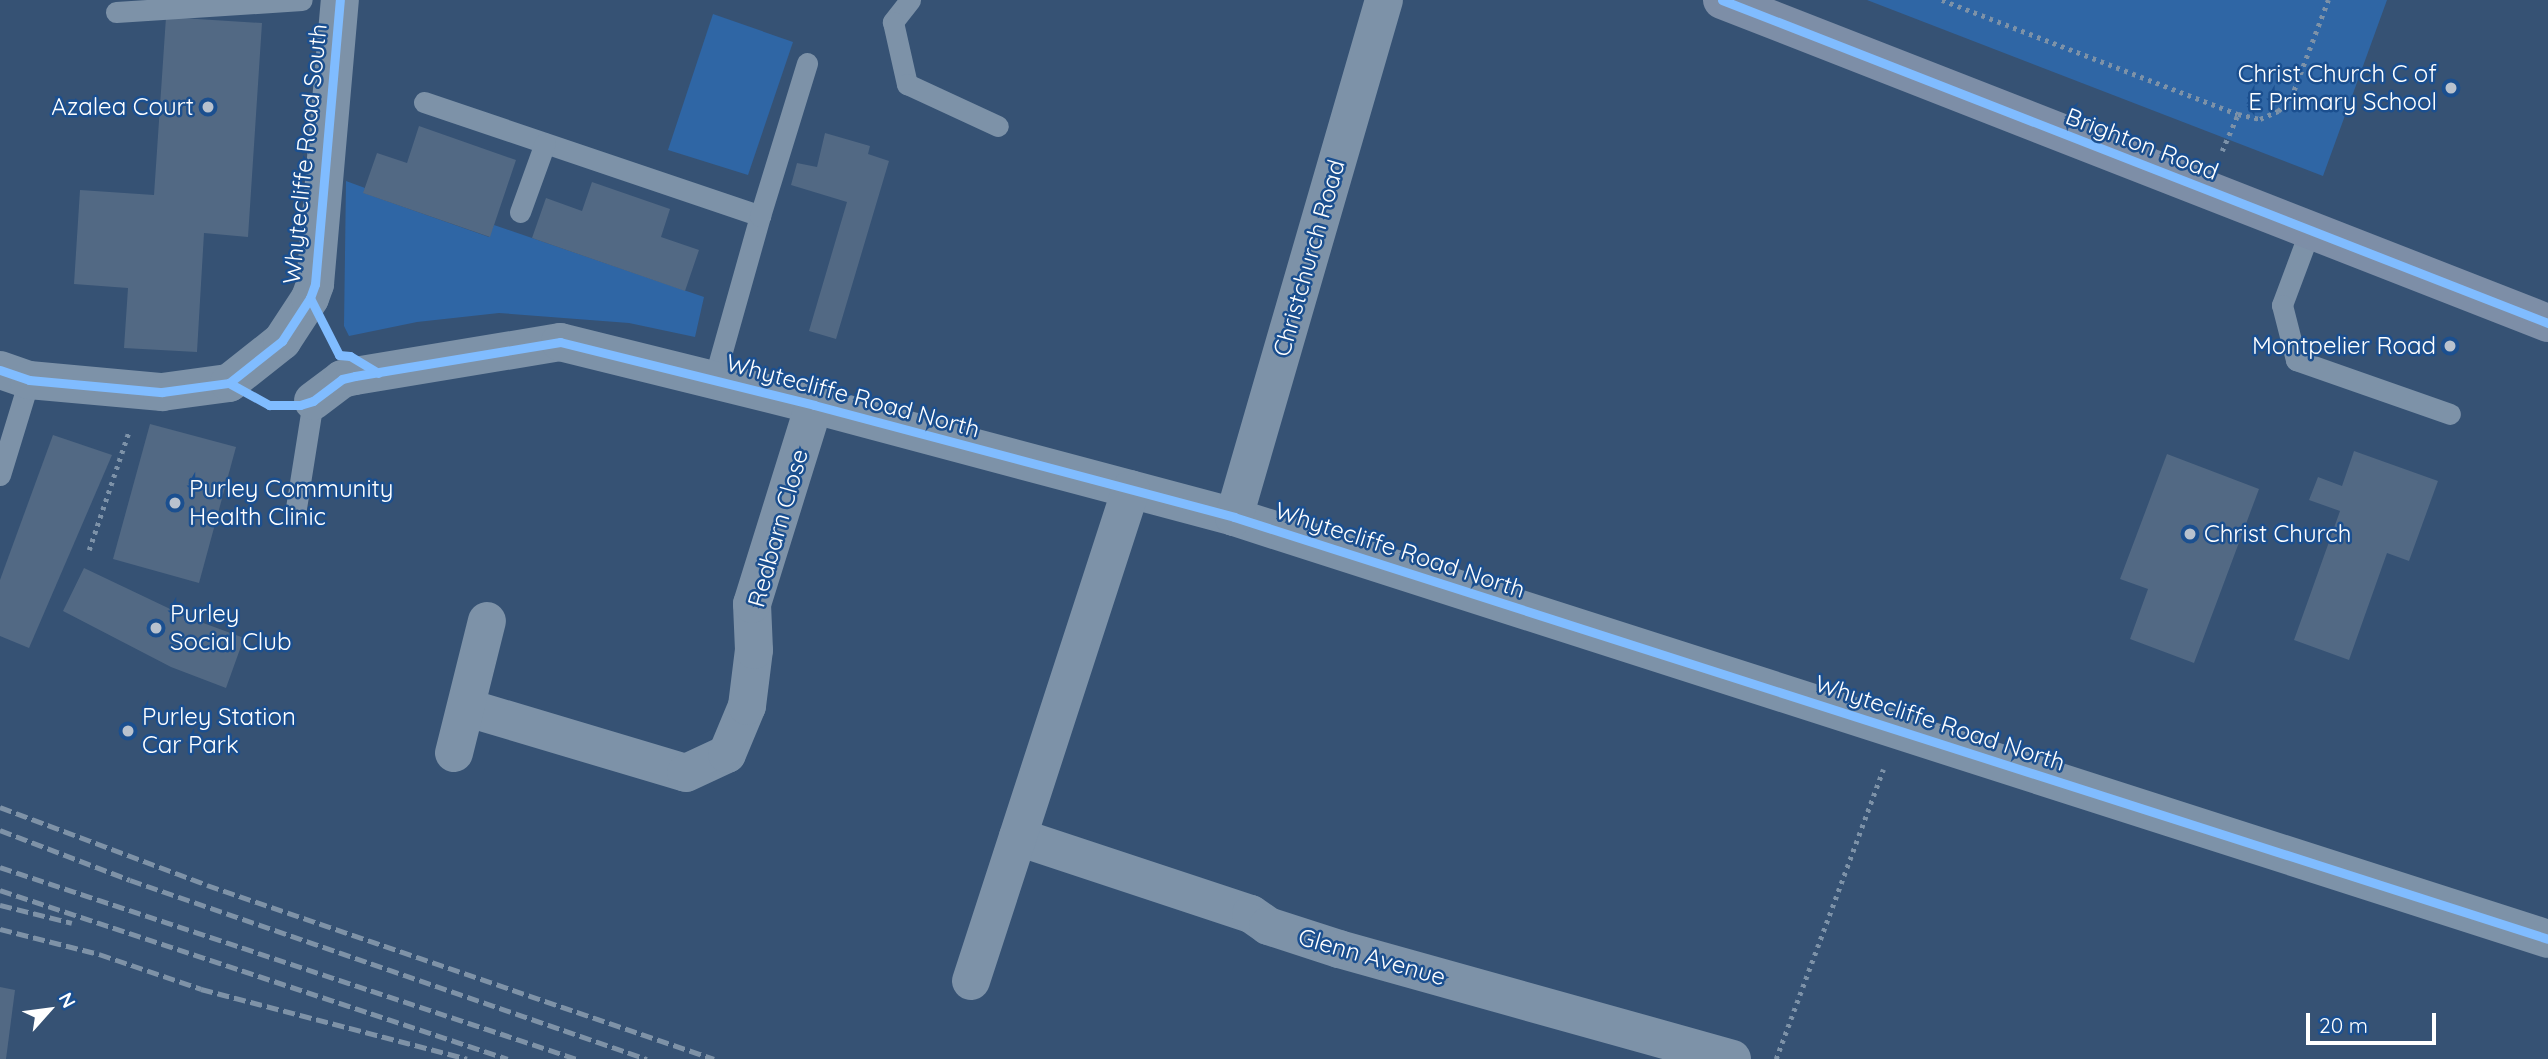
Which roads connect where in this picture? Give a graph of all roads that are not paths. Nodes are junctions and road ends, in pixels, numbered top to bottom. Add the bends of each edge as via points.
1 (302, 0) edge
2 (340, 0) edge
3 (910, 0) edge
4 (1384, 0) edge
5 (1722, 0) edge
6 (116, 12) dead end
7 (807, 64) dead end
8 (424, 102) dead end
9 (998, 126) dead end
10 (545, 143) junction
11 (520, 212) dead end
12 (761, 216) junction
13 (2310, 230) junction
14 (2548, 323) edge
15 (15, 375) edge
16 (715, 380) junction
17 (313, 401) joint
18 (814, 405) junction
19 (2450, 414) dead end
20 (0, 475) edge
21 (1131, 489) junction
22 (296, 508) dead end
23 (1234, 517) junction
24 (487, 621) dead end
25 (468, 708) junction
26 (454, 753) dead end
27 (1018, 837) junction
28 (2548, 939) edge
29 (971, 981) dead end
30 (1732, 1059) edge

1 - 6 lane
2 - 15 street, Whytecliffe Road South via 315,284 282,341 229,383 162,392
3 - 9 lane via 893,22 908,84
4 - 23 street, Christchurch Road
5 - 13 main road, Brighton Road
7 - 12 lane
8 - 10 lane
10 - 11 lane
10 - 12 lane
12 - 16 lane
13 - 14 main road, Brighton Road
13 - 19 lane via 2282,305 2296,360
15 - 20 lane
16 - 17 street, Whytecliffe Road North via 560,342 342,379
16 - 18 street, Whytecliffe Road North
17 - 22 lane
18 - 21 street, Whytecliffe Road North
18 - 25 street, Redbarn Close via 752,604 754,650 747,706 727,754 686,773
21 - 23 street, Whytecliffe Road North
21 - 27 street
23 - 28 street, Whytecliffe Road North
24 - 25 street
25 - 26 street
27 - 29 street
27 - 30 street, Glenn Avenue via 1251,914 1268,926 1339,949

